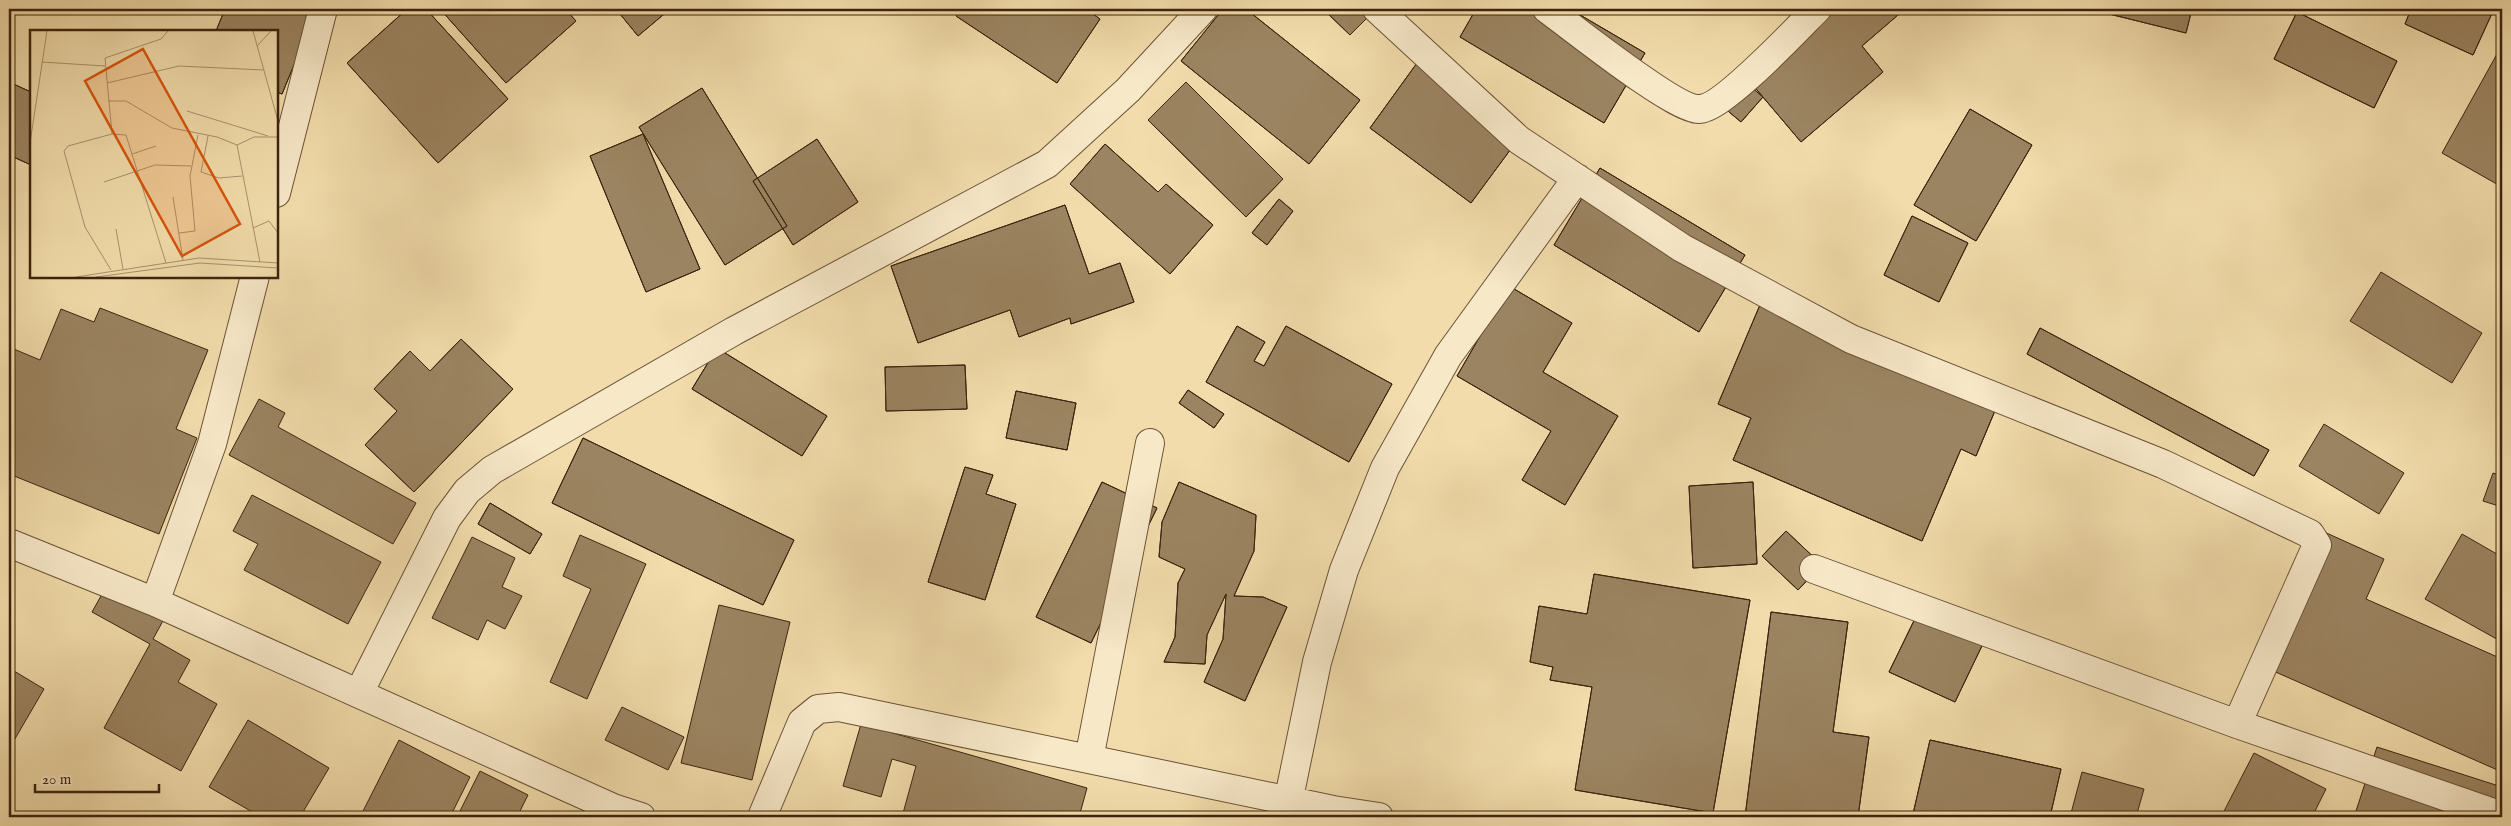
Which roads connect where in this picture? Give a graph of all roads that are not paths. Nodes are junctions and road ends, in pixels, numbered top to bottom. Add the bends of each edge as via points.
1 (324, 9) edge
2 (1203, 9) edge
3 (1377, 9) edge
4 (1547, 9) edge
5 (1817, 9) edge
6 (1576, 178) junction
7 (278, 185) edge
8 (254, 278) edge
9 (1150, 442) dead end
10 (9, 543) edge
11 (1814, 569) dead end
12 (155, 602) junction
13 (359, 693) junction
14 (2237, 724) junction
15 (1089, 759) junction
16 (1286, 809) edge
17 (2502, 816) edge
18 (640, 817) edge
19 (762, 817) edge
20 (1379, 817) edge

1 - 7 street
2 - 13 street via 1128,90 1047,164 734,331 492,470 467,491 447,518
3 - 6 street via 1519,140
4 - 5 street via 1659,91 1684,106 1699,110 1718,102
6 - 14 street via 1682,248 1851,339 2164,464 2310,534 2317,546
6 - 16 street via 1448,356 1385,468 1344,570 1317,662
8 - 12 street via 212,444
9 - 15 street
10 - 12 street
11 - 14 street
12 - 13 street
13 - 18 street via 613,808
14 - 17 street
15 - 16 street
15 - 19 street via 839,707 818,709 802,722
16 - 20 street

